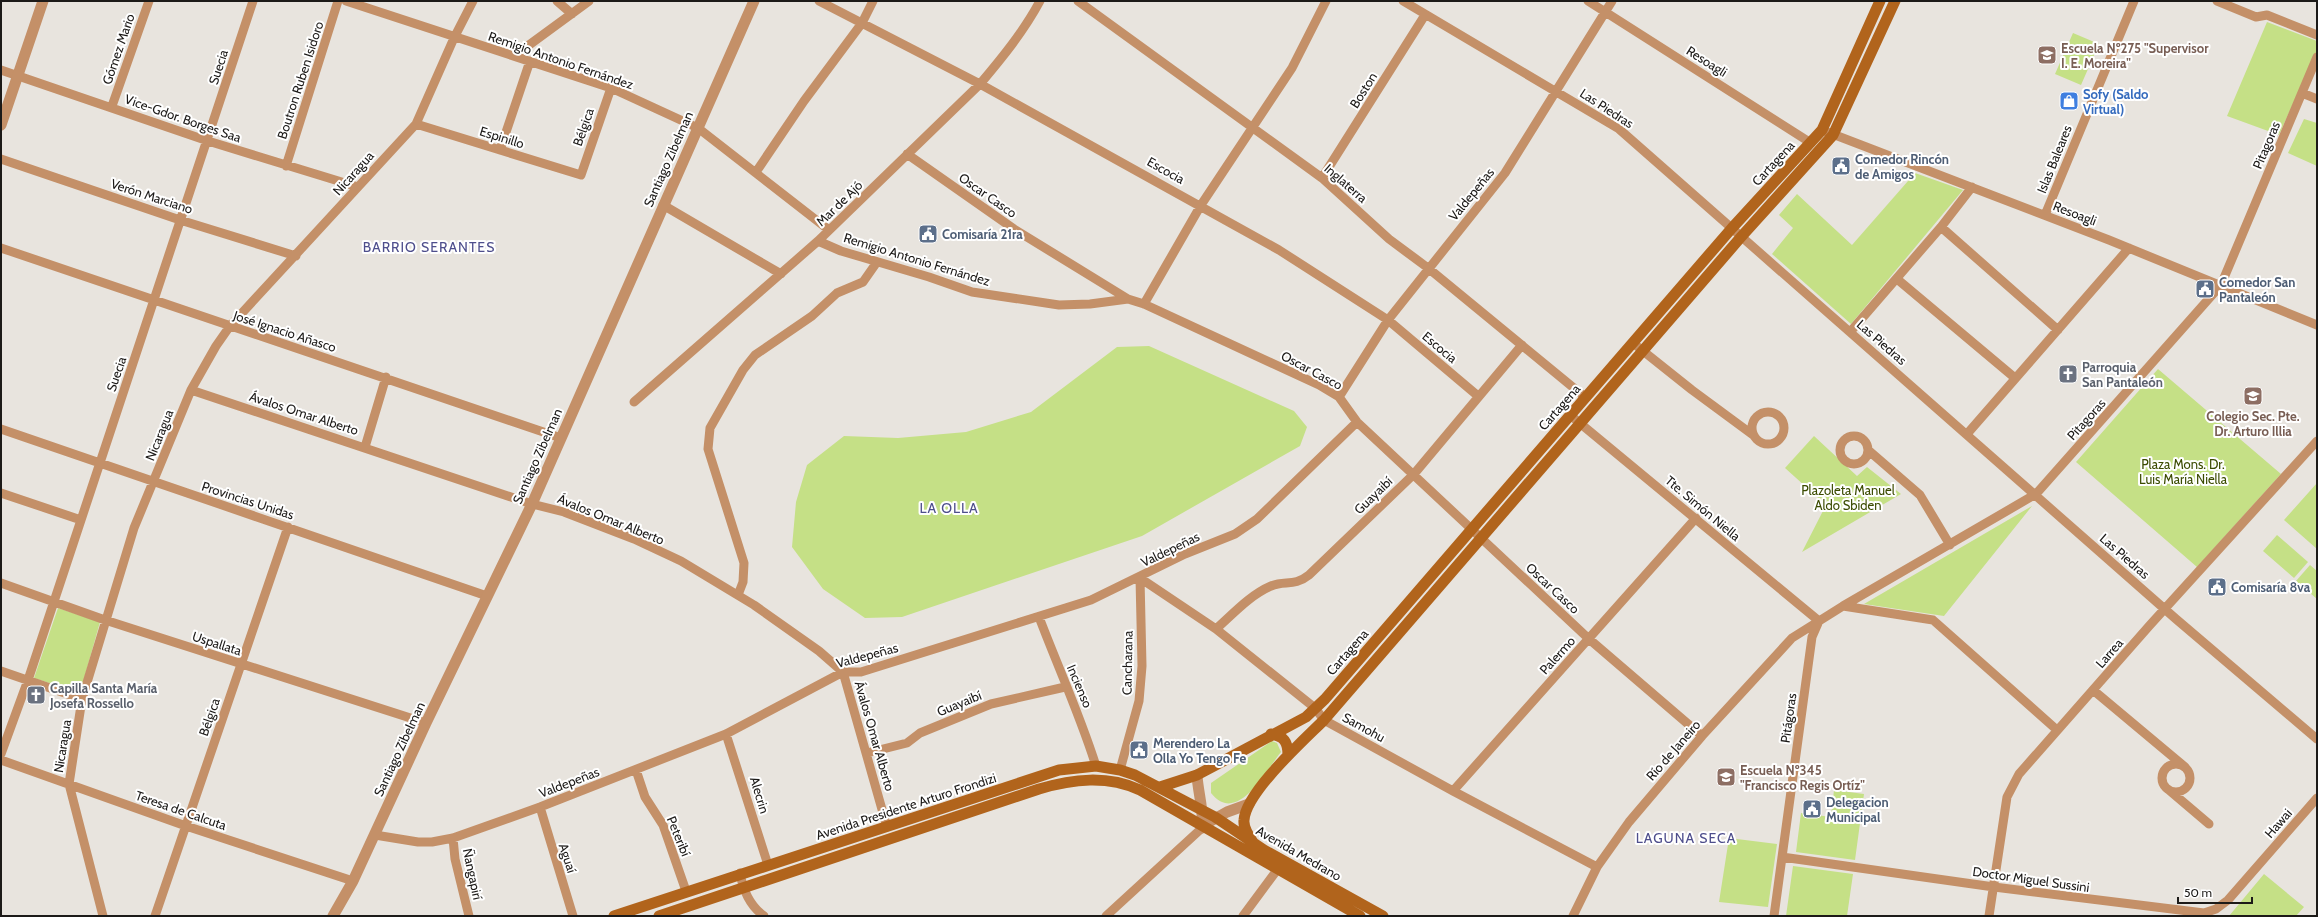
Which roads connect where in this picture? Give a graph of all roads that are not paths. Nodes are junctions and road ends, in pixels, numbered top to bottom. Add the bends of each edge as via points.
1 (43, 1) edge
2 (149, 1) edge
3 (253, 1) edge
4 (338, 1) edge
5 (346, 1) edge
6 (473, 1) edge
7 (557, 1) edge
8 (589, 1) edge
9 (754, 1) edge
10 (819, 1) edge
11 (873, 1) edge
12 (1040, 1) edge
13 (1078, 1) edge
14 (1326, 1) edge
15 (1588, 1) edge
16 (1612, 1) edge
17 (1880, 1) edge
18 (1895, 1) edge
19 (2134, 1) edge
20 (2217, 1) edge
21 (1408, 2) edge
22 (1604, 11) junction
23 (572, 14) junction
24 (1425, 15) junction
25 (862, 23) junction
26 (2317, 35) edge
27 (454, 38) junction
28 (514, 56) junction
29 (2317, 57) edge
30 (530, 62) junction
31 (1, 70) edge
32 (18, 75) junction
33 (980, 84) junction
34 (611, 88) junction
35 (1557, 92) junction
36 (2302, 93) junction
37 (2317, 99) edge
38 (112, 106) junction
39 (416, 124) junction
40 (1, 125) edge
41 (1252, 127) junction
42 (698, 128) junction
43 (1822, 130) junction
44 (1833, 135) junction
45 (208, 141) junction
46 (1811, 143) junction
47 (500, 150) junction
48 (908, 154) junction
49 (1, 160) edge
50 (286, 166) junction
51 (756, 172) junction
52 (581, 175) joint
53 (1322, 178) junction
54 (1972, 187) junction
55 (358, 188) junction
56 (663, 205) junction
57 (1201, 205) junction
58 (2045, 215) junction
59 (180, 220) junction
60 (1941, 227) junction
61 (1732, 228) junction
62 (829, 230) junction
63 (1740, 237) junction
64 (818, 241) junction
65 (1, 248) edge
66 (2129, 248) junction
67 (296, 256) junction
68 (877, 262) junction
69 (1428, 268) junction
70 (781, 274) junction
71 (1897, 279) junction
72 (2221, 285) junction
73 (1128, 299) junction
74 (154, 301) junction
75 (1144, 304) junction
76 (1388, 320) junction
77 (2317, 325) edge
78 (230, 326) junction
79 (2058, 330) junction
80 (1851, 331) junction
81 (1633, 342) junction
82 (1522, 345) junction
83 (1642, 350) junction
84 (386, 378) junction
85 (2015, 378) junction
86 (191, 390) junction
87 (1478, 396) junction
88 (1339, 397) junction
89 (1586, 398) junction
90 (634, 402) dead end
91 (1570, 415) junction
92 (1357, 422) junction
93 (1580, 423) junction
94 (1, 429) edge
95 (1967, 434) junction
96 (1753, 435) dead end
97 (561, 438) junction
98 (2317, 441) edge
99 (365, 447) junction
100 (1868, 450) dead end
101 (99, 464) junction
102 (1414, 474) junction
103 (154, 483) junction
104 (1, 493) edge
105 (2036, 494) junction
106 (532, 504) junction
107 (1696, 518) junction
108 (81, 520) junction
109 (288, 527) junction
110 (1472, 529) junction
111 (1481, 539) junction
112 (1950, 545) junction
113 (1140, 578) junction
114 (1, 583) edge
115 (738, 595) junction
116 (487, 596) junction
117 (54, 602) junction
118 (1843, 606) junction
119 (2165, 608) junction
120 (1039, 617) junction
121 (105, 620) junction
122 (1819, 621) junction
123 (1216, 629) junction
124 (1588, 639) junction
125 (240, 664) junction
126 (1, 671) edge
127 (843, 672) junction
128 (28, 680) junction
129 (1065, 687) junction
130 (2093, 690) junction
131 (82, 698) junction
132 (1315, 708) junction
133 (1324, 720) junction
134 (426, 723) junction
135 (2057, 730) junction
136 (726, 734) junction
137 (1271, 734) junction
138 (1702, 736) junction
139 (2317, 739) edge
140 (1, 754) edge
141 (867, 754) junction
142 (1288, 755) junction
143 (1, 760) edge
144 (1096, 766) junction
145 (2184, 767) junction
146 (636, 770) junction
147 (1120, 770) junction
148 (1197, 775) junction
149 (69, 784) junction
150 (1160, 787) junction
151 (2169, 790) junction
152 (1453, 791) junction
153 (2317, 798) edge
154 (1249, 804) junction
155 (540, 807) junction
156 (1204, 812) junction
157 (1215, 817) junction
158 (2209, 824) dead end
159 (186, 826) junction
160 (887, 827) junction
161 (1202, 828) junction
162 (375, 835) junction
163 (453, 838) junction
164 (1255, 845) junction
165 (1782, 856) junction
166 (768, 865) junction
167 (2258, 865) joint
168 (1597, 867) junction
169 (1277, 870) junction
170 (740, 873) junction
171 (353, 881) junction
172 (743, 887) junction
173 (1994, 887) junction
174 (686, 891) junction
175 (1112, 914) edge
176 (1376, 914) edge
177 (102, 916) edge
178 (155, 916) edge
179 (334, 916) edge
180 (469, 916) edge
181 (573, 916) edge
182 (614, 916) edge
183 (659, 916) edge
184 (764, 916) edge
185 (1243, 916) edge
186 (1360, 916) edge
187 (1573, 916) edge
188 (1774, 916) edge
189 (1989, 916) edge

1 - 32 street
2 - 38 street, Gómez Mario
3 - 45 street, Suecia
4 - 50 street, Boutron Ruben Isidoro
5 - 27 street, Remigio Antonio Fernández
6 - 27 street, Nicaragua
7 - 23 street
8 - 23 street
9 - 42 street, Santiago Zibelman
10 - 25 street, Escocia
11 - 25 street
12 - 33 street, Mar de Ajó via 1004,55
13 - 41 street, Inglaterra
14 - 41 street via 1292,68
15 - 22 street, Resoagli
16 - 22 street, Valdepeñas
17 - 43 main road, Cartagena
18 - 44 main road, Cartagena
19 - 58 street, Islas Baleares
20 - 26 street via 2256,17 2267,15
21 - 24 street, Las Piedras
22 - 35 street, Valdepeñas
22 - 46 street, Resoagli
23 - 28 street
24 - 35 street, Las Piedras
24 - 53 street, Boston
25 - 33 street, Escocia
25 - 51 street via 804,101
27 - 28 street, Remigio Antonio Fernández
27 - 39 street, Nicaragua
28 - 30 street, Remigio Antonio Fernández
29 - 36 street, Pitagoras
30 - 34 street, Remigio Antonio Fernández
30 - 47 street
31 - 32 street, Vice-Gdor. Borges Saa
32 - 38 street, Vice-Gdor. Borges Saa
32 - 40 street
33 - 48 street, Mar de Ajó
33 - 57 street, Escocia
34 - 42 street, Remigio Antonio Fernández
34 - 52 street, Bélgica
35 - 61 street, Las Piedras via 1619,128
35 - 69 street, Valdepeñas via 1505,173
36 - 37 street
36 - 72 street, Pitagoras
38 - 45 street, Vice-Gdor. Borges Saa
39 - 47 street, Espinillo
39 - 55 street, Nicaragua
41 - 53 street, Inglaterra
41 - 57 street
42 - 51 street, Remigio Antonio Fernández
42 - 56 street, Santiago Zibelman
43 - 44 street, Resoagli
43 - 46 main road, Cartagena
44 - 54 street, Resoagli
44 - 63 main road, Cartagena
45 - 50 street, Vice-Gdor. Borges Saa
45 - 59 street, Suecia
46 - 61 main road, Cartagena
47 - 52 street, Espinillo
48 - 62 street, Mar de Ajó
48 - 73 street, Oscar Casco via 1014,229
49 - 59 street, Verón Marciano
50 - 55 street, Vice-Gdor. Borges Saa
51 - 62 street, Remigio Antonio Fernández
53 - 69 street, Inglaterra via 1389,239
54 - 58 street, Resoagli
54 - 60 street
55 - 67 street, Nicaragua
56 - 70 street
56 - 97 street, Santiago Zibelman
57 - 75 street
57 - 76 street, Escocia via 1279,250
58 - 66 street, Resoagli
59 - 67 street, Verón Marciano
59 - 74 street, Suecia
60 - 71 street
60 - 79 street
61 - 63 street, Las Piedras
61 - 81 main road, Cartagena
62 - 64 street, Mar de Ajó
63 - 80 street, Las Piedras
63 - 83 main road, Cartagena
64 - 68 street, Remigio Antonio Fernández
64 - 70 street, Mar de Ajó
65 - 74 street, José Ignacio Añasco
66 - 72 street, Resoagli
66 - 79 street
67 - 78 street, Nicaragua
68 - 73 street, Remigio Antonio Fernández via 972,292 1020,300 1059,305
68 - 115 street via 863,282 837,293 812,316 754,356 743,370 710,428 708,449 744,562 743,582
69 - 76 street, Valdepeñas
69 - 82 street, Inglaterra
70 - 90 street, Mar de Ajó
71 - 80 street
71 - 85 street
72 - 77 street, Resoagli
72 - 105 street, Pitagoras
73 - 75 street, Oscar Casco
74 - 78 street, José Ignacio Añasco
74 - 101 street, Suecia
75 - 88 street, Oscar Casco via 1319,385
76 - 87 street, Escocia
76 - 88 street, Valdepeñas
78 - 84 street, José Ignacio Añasco
78 - 86 street, Nicaragua
79 - 85 street
80 - 95 street, Las Piedras
81 - 83 street
81 - 89 main road, Cartagena
82 - 87 street, Guayaibí
82 - 89 street, Inglaterra
83 - 93 main road, Cartagena
83 - 96 street
84 - 97 street, José Ignacio Añasco
84 - 99 street
85 - 95 street
86 - 99 street, Ávalos Omar Alberto
86 - 103 street, Nicaragua
87 - 102 street, Guayaibí
88 - 92 street, Oscar Casco
89 - 91 main road, Cartagena
91 - 93 street, Tte. Simón Niella
91 - 110 main road, Cartagena
92 - 102 street, Oscar Casco
92 - 113 street, Valdepeñas via 1257,519 1235,534 1185,554
93 - 107 street, Tte. Simón Niella
93 - 111 main road, Cartagena
94 - 101 street, Provincias Unidas
95 - 105 street, Las Piedras
97 - 106 street, Santiago Zibelman
98 - 119 street, Larrea
99 - 106 street, Ávalos Omar Alberto
100 - 112 street via 1920,495
101 - 103 street, Provincias Unidas
101 - 108 street, Suecia
102 - 110 street, Oscar Casco
102 - 123 street, Guayaibí via 1300,582 1272,586 1260,592
103 - 109 street, Provincias Unidas
103 - 121 street, Nicaragua via 134,528
104 - 108 street
105 - 112 street, Pitagoras
105 - 119 street, Las Piedras
106 - 115 street, Ávalos Omar Alberto via 564,512 634,539 681,561
106 - 116 street, Santiago Zibelman
107 - 122 street, Tte. Simón Niella
107 - 124 street, Palermo
108 - 117 street, Suecia
109 - 116 street, Provincias Unidas
109 - 125 street, Bélgica
110 - 111 street, Oscar Casco
110 - 132 main road, Cartagena
111 - 124 street, Oscar Casco
111 - 133 main road, Cartagena
112 - 118 street, Pitagoras
113 - 120 street, Valdepeñas via 1091,600
113 - 123 street, Samohu
113 - 147 street, Cancharana via 1142,666 1139,701
114 - 117 street, Uspallata
115 - 127 street, Ávalos Omar Alberto via 819,651
116 - 134 street, Santiago Zibelman
117 - 121 street, Uspallata
117 - 128 street, Suecia
118 - 122 street, Pitagoras
118 - 135 street via 1933,620
119 - 130 street, Larrea
119 - 139 street, Las Piedras
120 - 127 street, Valdepeñas via 861,672
120 - 129 street, Incienso
121 - 125 street, Uspallata
121 - 131 street, Nicaragua
122 - 138 street, Río de Janeiro via 1792,638
122 - 165 street, Pitágoras via 1812,637
123 - 132 street, Samohu
124 - 138 street, Oscar Casco
124 - 152 street, Palermo
125 - 134 street, Uspallata
125 - 159 street, Bélgica
126 - 128 street
127 - 136 street, Valdepeñas
127 - 141 street, Ávalos Omar Alberto
128 - 131 street
128 - 140 street, Suecia
129 - 141 street, Guayaibí via 991,704 920,733 907,743
129 - 144 street, Incienso via 1084,728
130 - 135 street, Larrea
130 - 145 street
131 - 149 street, Nicaragua
132 - 133 street, Samohu
132 - 137 main road, Cartagena via 1306,717
133 - 142 main road, Cartagena
133 - 152 street, Samohu
134 - 162 street, Santiago Zibelman
135 - 173 street, Larrea via 2019,774 2010,791
136 - 146 street, Valdepeñas
136 - 166 street, Alecrin
137 - 142 main road via 1282,737 1286,742
137 - 148 main road, Cartagena
138 - 168 street, Río de Janeiro via 1629,822
141 - 160 street, Ávalos Omar Alberto
142 - 154 main road, Cartagena
143 - 149 street, Teresa de Calcuta
144 - 147 main road, Avenida Presidente Arturo Frondizi
144 - 160 main road, Avenida Presidente Arturo Frondizi via 1059,770
145 - 151 street via 2189,775 2188,784 2178,792
145 - 151 street via 2176,764 2164,770 2162,779
146 - 155 street, Valdepeñas
146 - 174 street, Peteribí via 645,797 663,825
147 - 150 main road, Avenida Presidente Arturo Frondizi
148 - 150 main road, Cartagena
148 - 156 street via 1199,799
149 - 159 street, Teresa de Calcuta
149 - 177 street, Nicaragua
150 - 156 main road, Avenida Presidente Arturo Frondizi
151 - 158 street
152 - 168 street, Samohu
153 - 167 street, Hawai
154 - 157 street
154 - 164 main road, Cartagena via 1244,827
155 - 163 street, Valdepeñas
155 - 181 street, Aguaí
156 - 157 main road, Avenida Medrano
156 - 161 street
157 - 161 street
157 - 164 main road, Avenida Medrano
159 - 171 street, Teresa de Calcuta
159 - 178 street, Bélgica
160 - 166 main road, Avenida Presidente Arturo Frondizi
161 - 169 main road, Avenida Medrano
161 - 172 main road, Avenida Presidente Arturo Frondizi via 1124,783 1103,779 1078,781 1039,789
161 - 175 street
162 - 163 street, Valdepeñas via 418,842
162 - 171 street, Santiago Zibelman
163 - 180 street, Ñangapirí via 455,859
164 - 176 main road, Avenida Medrano
165 - 173 street, Doctor Miguel Sussini
165 - 188 street, Pitágoras
166 - 170 main road, Avenida Presidente Arturo Frondizi
167 - 173 street, Doctor Miguel Sussini via 2228,900 2216,909 2204,913
168 - 187 street, Río de Janeiro
169 - 185 street
169 - 186 main road, Avenida Medrano
170 - 172 street
170 - 174 main road, Avenida Presidente Arturo Frondizi
171 - 179 street, Santiago Zibelman
172 - 183 main road, Avenida Presidente Arturo Frondizi
172 - 184 street via 753,906
173 - 189 street, Larrea
174 - 182 main road, Avenida Presidente Arturo Frondizi

